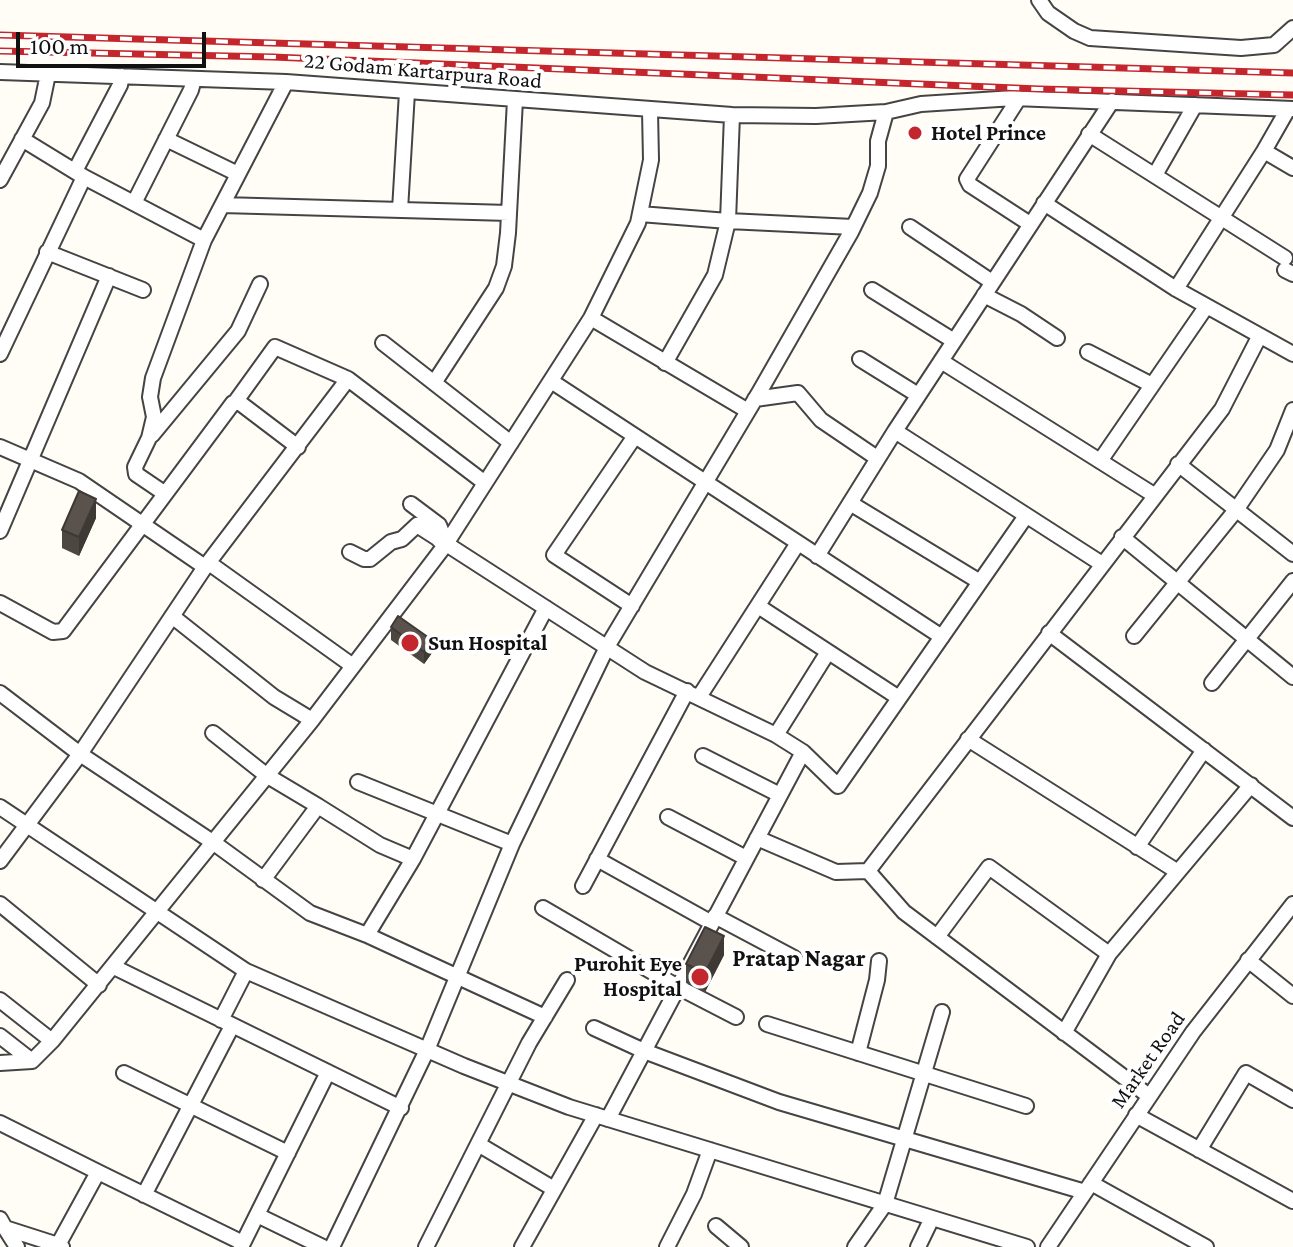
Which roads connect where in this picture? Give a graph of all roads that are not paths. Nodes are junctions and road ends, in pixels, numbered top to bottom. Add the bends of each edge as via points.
1 (1039, 0) edge
2 (1293, 28) edge
3 (0, 72) edge
4 (48, 74) junction
5 (122, 76) junction
6 (194, 79) junction
7 (286, 82) junction
8 (407, 92) junction
9 (1019, 98) junction
10 (515, 100) junction
11 (1112, 101) junction
12 (1195, 105) junction
13 (1290, 109) edge
14 (650, 111) junction
15 (886, 112) junction
16 (732, 115) junction
17 (1089, 134) junction
18 (22, 139) junction
19 (166, 139) junction
20 (1264, 151) junction
21 (1293, 168) edge
22 (80, 174) junction
23 (238, 174) junction
24 (1155, 175) junction
25 (0, 180) edge
26 (134, 203) junction
27 (1044, 203) junction
28 (222, 205) junction
29 (400, 210) junction
30 (509, 213) junction
31 (640, 214) junction
32 (1222, 217) junction
33 (728, 221) junction
34 (1030, 224) junction
35 (853, 227) junction
36 (910, 227) dead end
37 (204, 240) junction
38 (47, 252) junction
39 (1288, 267) edge
40 (109, 276) junction
41 (992, 282) junction
42 (260, 284) dead end
43 (1176, 289) junction
44 (143, 290) dead end
45 (872, 290) dead end
46 (984, 295) junction
47 (1206, 307) junction
48 (591, 318) junction
49 (1259, 337) junction
50 (1057, 338) dead end
51 (954, 341) junction
52 (383, 343) dead end
53 (1088, 352) dead end
54 (0, 354) edge
55 (1293, 354) edge
56 (860, 359) dead end
57 (941, 361) junction
58 (665, 363) junction
59 (348, 379) junction
60 (551, 381) junction
61 (434, 383) junction
62 (1152, 385) junction
63 (918, 395) junction
64 (236, 401) junction
65 (752, 405) junction
66 (1293, 410) edge
67 (895, 431) junction
68 (635, 436) junction
69 (149, 438) junction
70 (511, 443) junction
71 (0, 447) edge
72 (298, 447) junction
73 (877, 458) junction
74 (32, 461) junction
75 (1100, 461) junction
76 (1178, 464) junction
77 (706, 482) junction
78 (485, 483) junction
79 (164, 493) junction
80 (1154, 495) junction
81 (850, 503) junction
82 (411, 504) dead end
83 (1236, 510) junction
84 (1026, 516) junction
85 (1, 524) edge
86 (141, 524) junction
87 (1122, 537) junction
88 (442, 542) junction
89 (798, 543) junction
90 (350, 552) dead end
91 (1293, 554) edge
92 (817, 556) junction
93 (1102, 564) junction
94 (207, 565) junction
95 (1293, 581) edge
96 (980, 582) junction
97 (1178, 583) junction
98 (0, 603) edge
99 (632, 606) junction
100 (758, 606) junction
101 (546, 608) junction
102 (172, 616) junction
103 (1049, 633) junction
104 (1134, 636) dead end
105 (942, 637) junction
106 (1247, 639) junction
107 (607, 647) junction
108 (828, 652) junction
109 (353, 666) junction
110 (1293, 677) edge
111 (1212, 683) dead end
112 (0, 693) edge
113 (693, 694) junction
114 (899, 698) junction
115 (312, 720) junction
116 (213, 733) dead end
117 (776, 735) junction
118 (968, 739) junction
119 (1204, 750) junction
120 (803, 752) junction
121 (80, 754) junction
122 (703, 756) dead end
123 (266, 775) junction
124 (358, 782) dead end
125 (1251, 785) junction
126 (780, 795) junction
127 (318, 806) junction
128 (0, 807) edge
129 (435, 814) junction
130 (668, 817) dead end
131 (1293, 818) edge
132 (26, 825) junction
133 (757, 838) junction
134 (214, 843) junction
135 (512, 844) junction
136 (1137, 847) junction
137 (746, 858) junction
138 (413, 859) junction
139 (597, 859) junction
140 (0, 861) edge
141 (868, 871) junction
142 (1178, 872) junction
143 (263, 880) junction
144 (583, 886) dead end
145 (0, 904) edge
146 (1293, 904) edge
147 (543, 908) dead end
148 (157, 914) junction
149 (714, 920) junction
150 (367, 935) junction
151 (937, 937) junction
152 (1109, 954) junction
153 (794, 958) dead end
154 (1248, 960) junction
155 (879, 961) dead end
156 (114, 967) junction
157 (246, 971) junction
158 (457, 977) junction
159 (567, 980) dead end
160 (99, 985) junction
161 (678, 987) junction
162 (1293, 996) edge
163 (0, 1000) edge
164 (942, 1012) dead end
165 (545, 1017) junction
166 (736, 1017) dead end
167 (227, 1023) junction
168 (767, 1024) dead end
169 (594, 1028) dead end
170 (1064, 1033) junction
171 (0, 1036) edge
172 (52, 1041) junction
173 (427, 1050) junction
174 (644, 1051) junction
175 (858, 1053) junction
176 (32, 1061) junction
177 (0, 1063) edge
178 (328, 1072) junction
179 (124, 1073) dead end
180 (924, 1073) junction
181 (508, 1083) junction
182 (1149, 1096) junction
183 (1293, 1100) edge
184 (191, 1106) junction
185 (1026, 1106) dead end
186 (401, 1108) junction
187 (1136, 1115) junction
188 (602, 1117) junction
189 (0, 1123) edge
190 (904, 1138) junction
191 (478, 1144) junction
192 (710, 1150) junction
193 (1199, 1150) junction
194 (288, 1153) junction
195 (98, 1172) junction
196 (1088, 1187) junction
197 (554, 1189) junction
198 (144, 1195) junction
199 (1293, 1201) edge
200 (885, 1204) junction
201 (257, 1215) junction
202 (932, 1218) junction
203 (2, 1223) edge
204 (716, 1226) dead end
205 (242, 1245) edge
206 (60, 1246) edge
207 (17, 1247) edge
208 (323, 1247) edge
209 (332, 1247) edge
210 (426, 1247) edge
211 (522, 1247) edge
212 (667, 1247) edge
213 (741, 1247) edge
214 (855, 1247) edge
215 (918, 1247) edge
216 (1027, 1247) edge
217 (1048, 1247) edge
218 (1206, 1247) edge

1 - 2 street via 1048,13 1090,38 1241,48 1274,45
3 - 4 street, 22 Godam Kartarpura Road
4 - 5 street, 22 Godam Kartarpura Road
4 - 18 street via 42,103
5 - 6 street, 22 Godam Kartarpura Road
5 - 22 street
6 - 7 street, 22 Godam Kartarpura Road
6 - 19 street
7 - 8 street, 22 Godam Kartarpura Road
7 - 23 street
8 - 10 street, 22 Godam Kartarpura Road
8 - 29 street
9 - 11 street, 22 Godam Kartarpura Road
9 - 15 street, 22 Godam Kartarpura Road via 921,104
9 - 34 street via 967,179
10 - 14 street, 22 Godam Kartarpura Road
10 - 30 street
11 - 12 street, 22 Godam Kartarpura Road
11 - 17 street
12 - 13 street, 22 Godam Kartarpura Road
12 - 24 street
13 - 20 street
14 - 16 street, 22 Godam Kartarpura Road
14 - 31 street via 651,160
15 - 16 street, 22 Godam Kartarpura Road
15 - 35 street via 878,166
16 - 33 street
17 - 24 street
17 - 27 street
18 - 22 street
18 - 25 street
19 - 23 street
19 - 26 street
20 - 21 street
20 - 32 street
22 - 26 street
22 - 38 street
23 - 28 street
24 - 32 street
26 - 37 street
27 - 34 street
27 - 43 street
28 - 29 street
28 - 37 street
29 - 30 street
30 - 61 street via 504,266 496,288
31 - 33 street
31 - 48 street
32 - 39 street
32 - 43 street
33 - 35 street
33 - 58 street via 715,275
34 - 41 street
35 - 65 street
36 - 41 street
37 - 69 street via 153,378
38 - 40 street
38 - 54 street
40 - 44 street
40 - 74 street
41 - 46 street
42 - 69 street via 238,331
43 - 47 street
45 - 51 street
46 - 50 street
46 - 51 street
47 - 49 street
47 - 62 street
48 - 58 street
48 - 60 street
49 - 55 street
49 - 76 street via 1222,409
51 - 57 street
52 - 61 street
53 - 62 street
56 - 63 street
57 - 63 street
57 - 75 street
58 - 65 street
59 - 64 street via 275,347
59 - 72 street
59 - 78 street
60 - 68 street
60 - 70 street
61 - 70 street
62 - 75 street
63 - 67 street
64 - 72 street
64 - 79 street
65 - 73 street via 798,393 821,420
65 - 77 street
66 - 83 street via 1277,450
67 - 73 street
67 - 84 street
68 - 77 street
68 - 99 street via 554,555
69 - 79 street via 136,474
70 - 78 street
71 - 74 street
72 - 94 street
73 - 81 street
74 - 85 street
74 - 86 street via 79,481
75 - 80 street
76 - 80 street
76 - 83 street
77 - 89 street
77 - 99 street
78 - 88 street
79 - 86 street
80 - 87 street
81 - 92 street
81 - 96 street
82 - 88 street via 439,525
83 - 91 street
83 - 97 street
84 - 93 street
84 - 96 street
86 - 94 street
86 - 98 street via 63,631 53,632
87 - 93 street
87 - 97 street
88 - 90 street via 417,525 370,559
88 - 101 street
88 - 109 street
89 - 92 street
89 - 100 street
92 - 105 street
93 - 103 street
94 - 102 street
94 - 109 street
95 - 106 street
96 - 105 street
97 - 104 street
97 - 106 street
99 - 107 street
100 - 108 street
100 - 113 street
101 - 107 street
101 - 129 street
102 - 115 street via 274,697
102 - 121 street
103 - 118 street
103 - 119 street
105 - 114 street
106 - 110 street
106 - 111 street
107 - 113 street
107 - 135 street
108 - 114 street
108 - 117 street
109 - 115 street
112 - 121 street
113 - 117 street
113 - 139 street
114 - 120 street via 838,786
115 - 123 street
116 - 123 street
117 - 120 street
118 - 136 street
118 - 141 street
119 - 125 street
119 - 136 street
120 - 126 street
121 - 132 street
121 - 134 street
122 - 126 street
123 - 127 street
123 - 134 street
124 - 129 street
125 - 131 street
125 - 142 street
126 - 133 street
127 - 138 street
127 - 143 street
128 - 132 street
129 - 135 street
129 - 138 street
130 - 137 street
132 - 140 street
132 - 148 street
133 - 137 street
133 - 141 street via 836,872
134 - 143 street
134 - 148 street
135 - 158 street
136 - 142 street
137 - 149 street
138 - 150 street
139 - 144 street
139 - 149 street
141 - 151 street via 904,912
142 - 152 street
143 - 150 street via 310,913
145 - 160 street
146 - 154 street, Market Road
147 - 161 street
148 - 156 street
148 - 157 street
149 - 153 street
149 - 161 street
150 - 158 street
151 - 152 street via 989,867
151 - 170 street
152 - 170 street
154 - 162 street
154 - 182 street, Market Road
155 - 175 street
156 - 160 street
156 - 167 street
157 - 167 street
157 - 173 street
158 - 165 street
158 - 173 street
159 - 165 street
160 - 172 street
161 - 166 street
161 - 174 street
163 - 172 street
164 - 180 street
165 - 181 street
167 - 178 street
167 - 184 street
168 - 175 street
169 - 174 street
170 - 182 street
171 - 176 street
172 - 176 street
173 - 181 street
173 - 186 street
174 - 188 street
174 - 190 street via 779,1102
175 - 180 street
176 - 177 street
178 - 186 street
178 - 194 street
179 - 184 street
180 - 185 street
180 - 190 street
181 - 188 street
181 - 191 street
182 - 187 street, Market Road
183 - 193 street via 1246,1073
184 - 194 street
184 - 198 street
186 - 209 street
187 - 193 street
187 - 196 street, Market Road
188 - 192 street
188 - 197 street
189 - 195 street
190 - 196 street
190 - 200 street
191 - 197 street
191 - 210 street
192 - 200 street
192 - 212 street
193 - 199 street
194 - 201 street
195 - 198 street
195 - 206 street
196 - 217 street, Market Road
196 - 218 street
197 - 211 street
198 - 205 street
200 - 202 street
200 - 214 street
201 - 205 street
201 - 208 street
202 - 215 street
202 - 216 street
203 - 206 street
203 - 207 street
204 - 213 street

